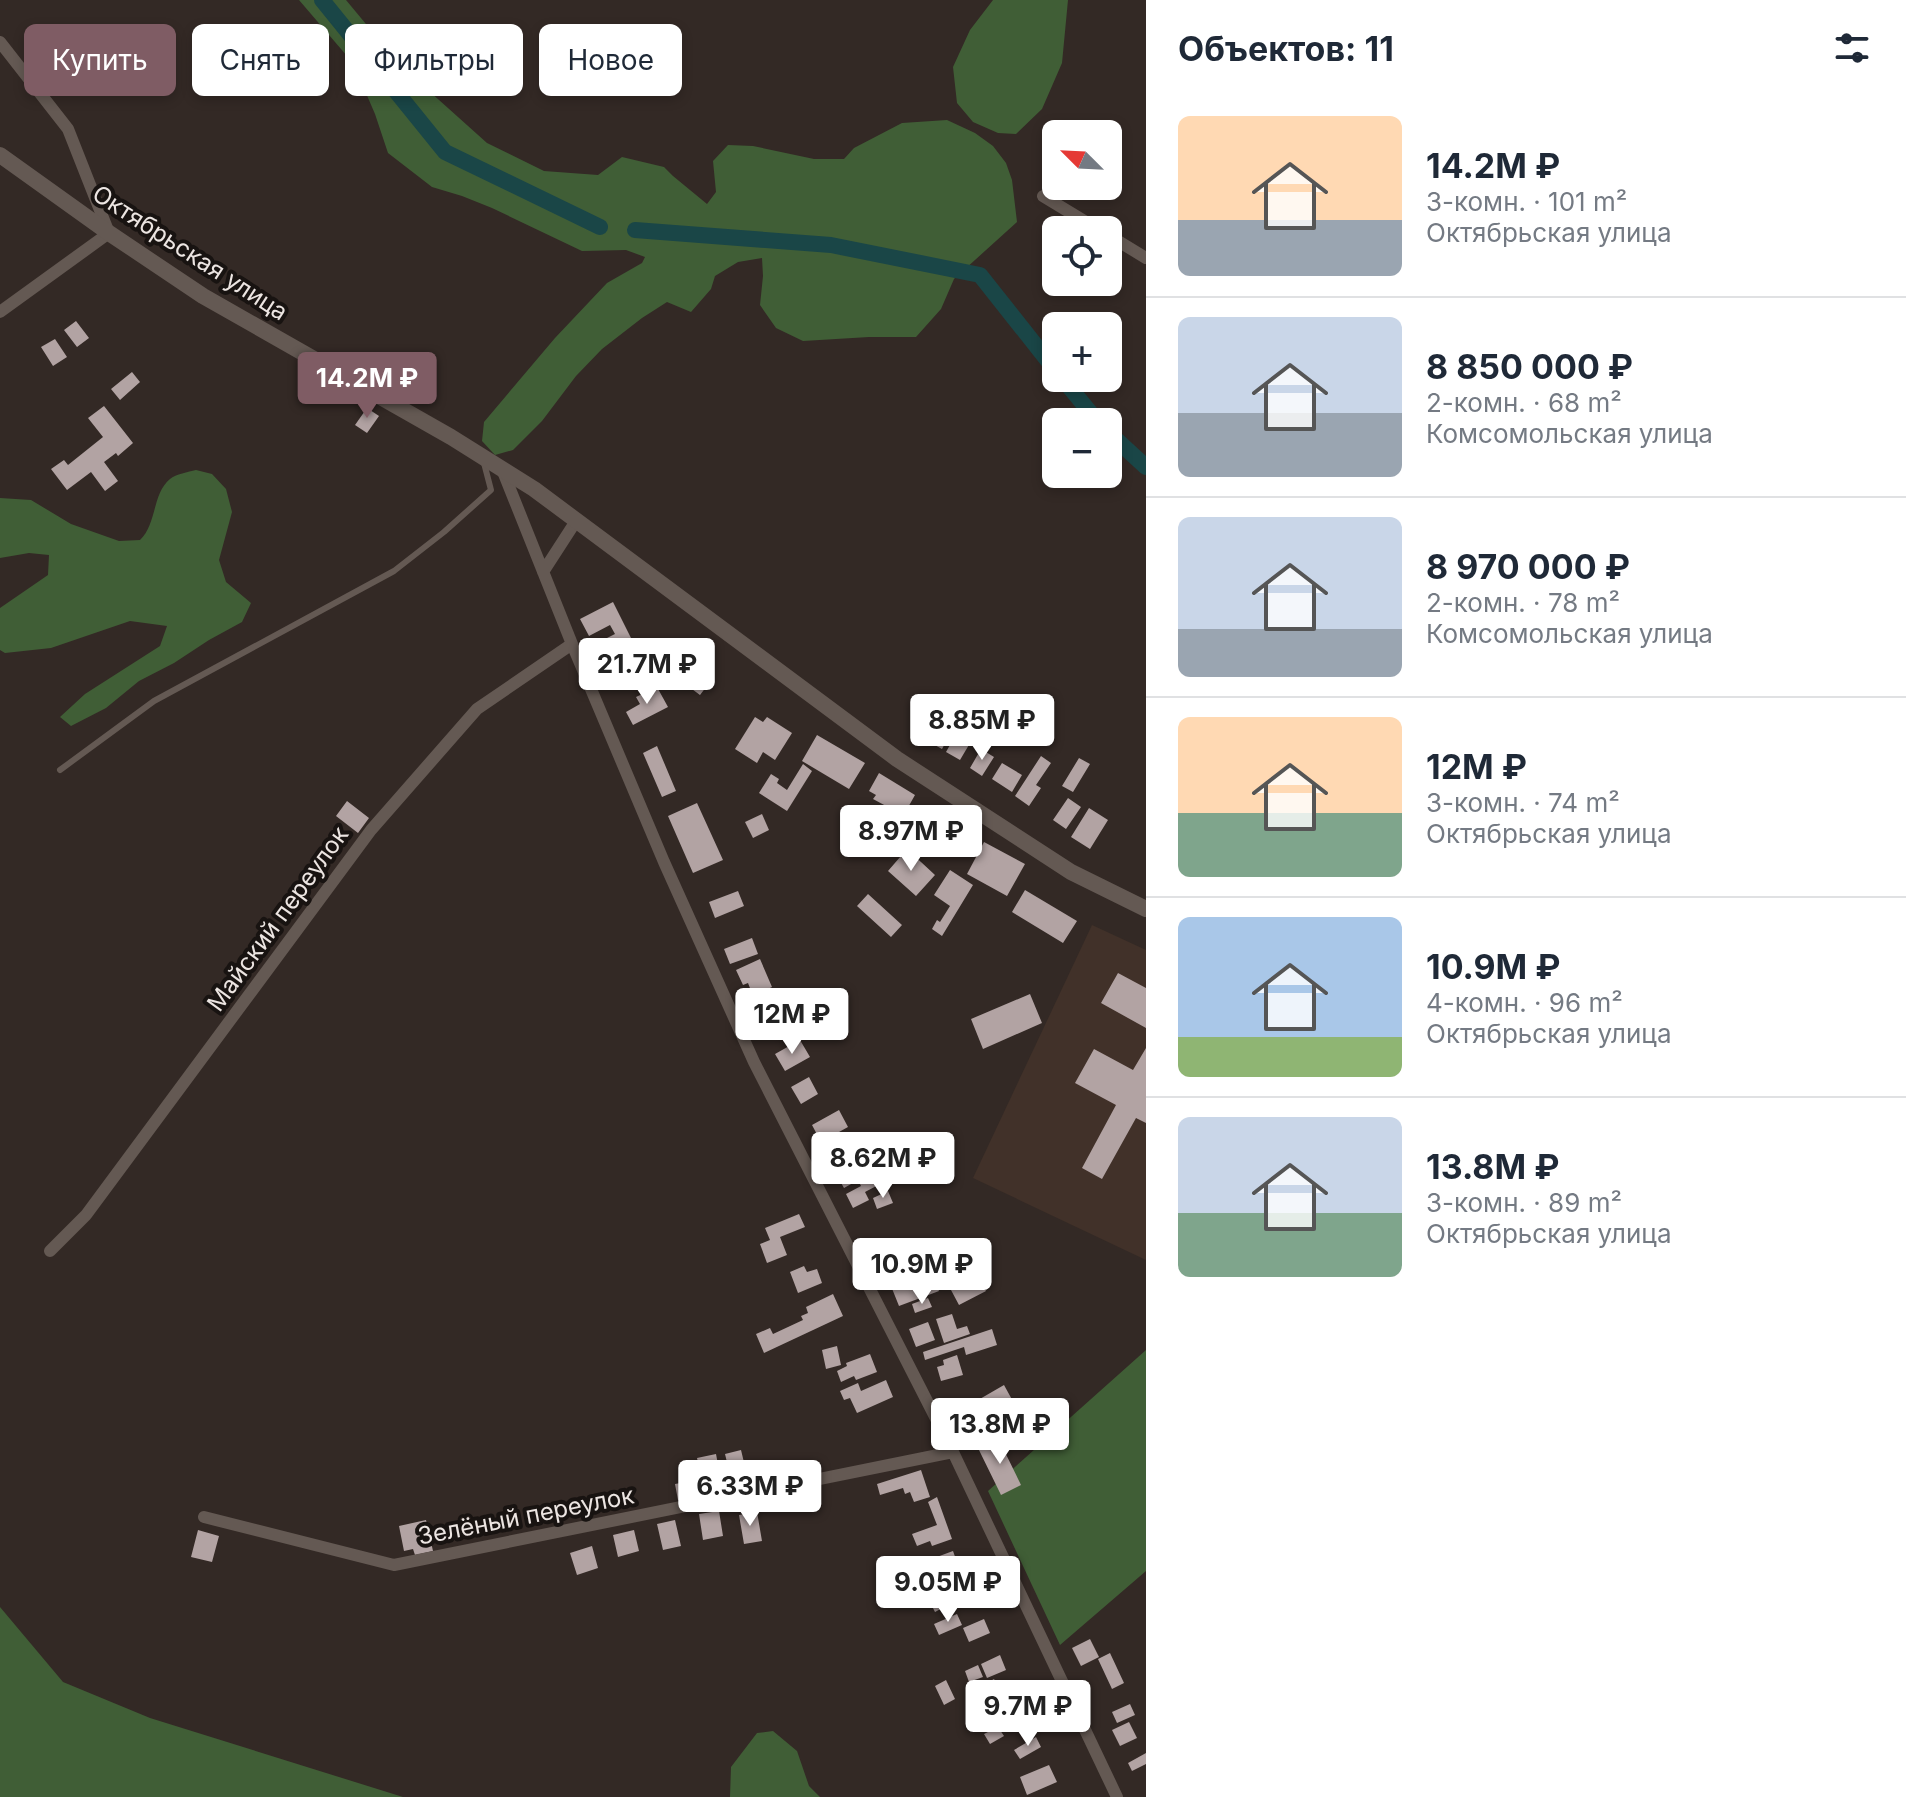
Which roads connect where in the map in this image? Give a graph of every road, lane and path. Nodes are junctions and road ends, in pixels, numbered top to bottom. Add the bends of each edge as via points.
1 (0, 42) edge
2 (0, 155) edge
3 (1050, 200) edge
4 (1076, 216) edge
5 (109, 233) junction
6 (1122, 243) edge
7 (1146, 258) edge
8 (0, 312) edge
9 (482, 457) junction
10 (502, 469) junction
11 (491, 490) junction
12 (512, 494) junction
13 (576, 521) junction
14 (543, 572) junction
15 (572, 644) junction
16 (60, 770) dead end
17 (1146, 909) edge
18 (50, 1251) dead end
19 (953, 1452) junction
20 (204, 1517) dead end
21 (1117, 1797) edge

1 - 5 street via 68,129
2 - 5 street, Октябрьская улица
3 - 4 street
5 - 8 street
5 - 9 street, Октябрьская улица via 203,296
6 - 7 street
9 - 10 street, Октябрьская улица
9 - 11 lane
10 - 12 street
10 - 13 street, Октябрьская улица
11 - 12 lane
11 - 16 lane via 394,571 154,701
12 - 14 street
13 - 14 street
13 - 17 street, Октябрьская улица via 897,759 1071,872
14 - 15 street
15 - 18 street, Майский переулок via 477,709 371,830 86,1215
15 - 19 street via 754,1062
19 - 20 street, Зелёный переулок via 394,1565
19 - 21 street

